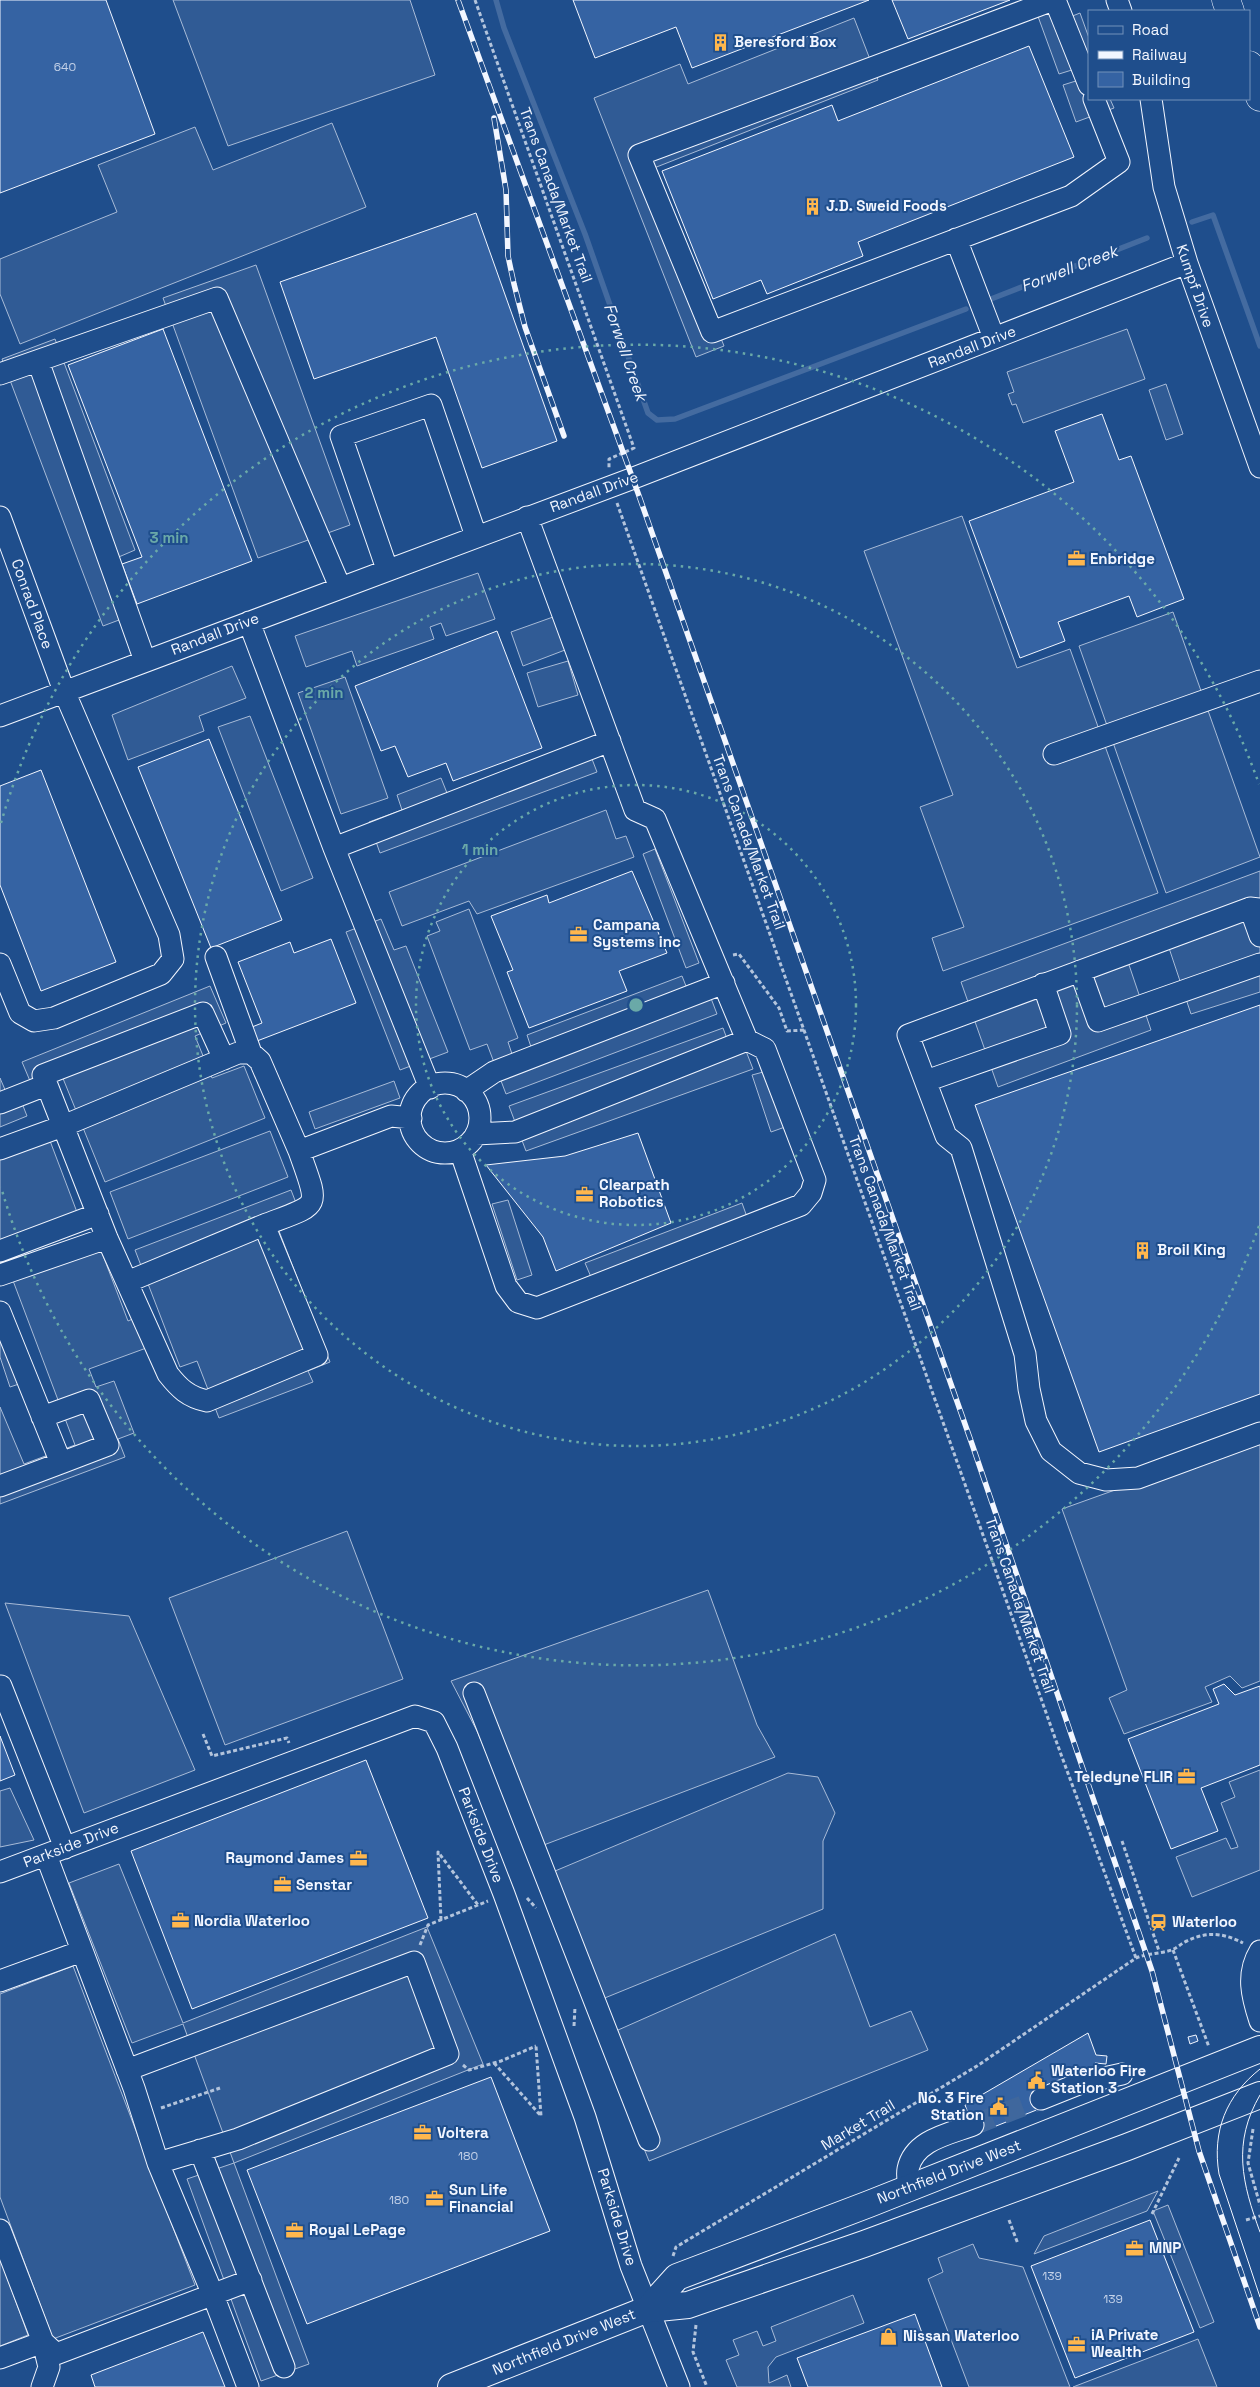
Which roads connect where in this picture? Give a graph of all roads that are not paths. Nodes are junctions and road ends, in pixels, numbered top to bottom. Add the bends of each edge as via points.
1 (1054, 0) edge
2 (1250, 68) edge
3 (1088, 83) edge
4 (1260, 97) edge
5 (1094, 100) edge
6 (1151, 100) edge
7 (956, 239) junction
8 (1187, 264) junction
9 (994, 338) junction
10 (38, 361) junction
11 (0, 374) edge
12 (1260, 467) edge
13 (0, 517) edge
14 (527, 517) junction
15 (476, 536) junction
16 (387, 569) junction
17 (340, 587) junction
18 (248, 622) junction
19 (145, 661) junction
20 (1260, 681) edge
21 (64, 691) junction
22 (0, 716) edge
23 (610, 741) junction
24 (1054, 754) dead end
25 (334, 848) junction
26 (1255, 908) edge
27 (1260, 936) edge
28 (216, 957) dead end
29 (0, 964) edge
30 (1260, 964) edge
31 (1080, 971) junction
32 (724, 983) junction
33 (1043, 984) junction
34 (747, 1040) junction
35 (251, 1053) junction
36 (224, 1059) junction
37 (926, 1081) junction
38 (46, 1085) junction
39 (430, 1088) junction
40 (466, 1091) junction
41 (0, 1102) edge
42 (411, 1118) junction
43 (63, 1126) junction
44 (476, 1134) junction
45 (0, 1149) edge
46 (460, 1150) junction
47 (299, 1151) junction
48 (98, 1214) junction
49 (264, 1225) junction
50 (107, 1238) junction
51 (0, 1250) edge
52 (0, 1276) edge
53 (127, 1282) junction
54 (0, 1312) edge
55 (42, 1417) junction
56 (1260, 1433) edge
57 (61, 1463) junction
58 (0, 1486) edge
59 (0, 1686) edge
60 (474, 1693) dead end
61 (55, 1851) junction
62 (0, 1872) edge
63 (82, 1951) junction
64 (1259, 1952) edge
65 (0, 1981) edge
66 (1260, 2021) edge
67 (1260, 2049) edge
68 (127, 2070) junction
69 (1122, 2074) dead end
70 (1260, 2095) edge
71 (1041, 2099) tunnel mouth
72 (1132, 2100) junction
73 (972, 2125) tunnel mouth
74 (1148, 2139) junction
75 (649, 2140) dead end
76 (200, 2150) junction
77 (158, 2163) junction
78 (909, 2188) junction
79 (944, 2215) junction
80 (0, 2230) edge
81 (251, 2280) junction
82 (213, 2295) junction
83 (648, 2309) junction
84 (43, 2342) junction
85 (0, 2358) edge
86 (284, 2367) dead end
87 (42, 2387) edge
88 (248, 2387) edge
89 (451, 2387) edge
90 (678, 2387) edge

1 - 3 street
1 - 7 street via 639,155 712,332
2 - 4 highway
5 - 7 street via 1119,162 1071,196
6 - 8 street, Kumpf Drive via 1164,187
7 - 9 street
8 - 9 street, Randall Drive
8 - 12 street, Kumpf Drive
9 - 14 street, Randall Drive
10 - 11 street
10 - 17 street via 217,298
10 - 19 street
13 - 21 street, Conrad Place
14 - 15 street, Randall Drive
14 - 23 street
15 - 16 street, Randall Drive
15 - 16 street via 431,405 341,436
16 - 17 street, Randall Drive
17 - 18 street, Randall Drive
18 - 19 street, Randall Drive
18 - 25 street
19 - 21 street, Randall Drive
20 - 24 street
21 - 22 street, Randall Drive
21 - 29 street, Conrad Place via 169,935 173,959 160,974 54,1018 34,1020 20,1013
23 - 25 street
23 - 32 street via 636,810 655,819
25 - 39 street
26 - 27 street
26 - 31 street
28 - 35 street
30 - 31 street via 1098,1021
31 - 33 street
32 - 34 street
32 - 40 street via 494,1072
33 - 37 street via 908,1035
33 - 37 street via 1060,1034
34 - 44 street via 515,1132
34 - 46 street via 765,1049 816,1180 811,1193 801,1205 537,1308 518,1302 506,1286
35 - 36 street via 238,1053
35 - 47 street via 260,1061
36 - 38 street via 203,1012 42,1075
36 - 43 street
37 - 56 street via 946,1136 961,1148 1025,1354 1036,1421 1051,1451 1079,1472 1106,1480 1138,1478
38 - 41 street
38 - 43 street
39 - 40 street via 448,1084
39 - 42 street via 413,1105
40 - 44 street via 479,1110
42 - 46 street via 413,1130 425,1147 435,1152
42 - 47 street via 391,1116
43 - 45 street
43 - 48 street
44 - 46 street
47 - 49 street via 314,1194 312,1202 307,1208
48 - 50 street
48 - 51 street
49 - 53 street
49 - 53 street via 317,1355 207,1401 182,1391 168,1374
50 - 52 street
50 - 53 street
54 - 55 street
55 - 57 street
55 - 57 street via 89,1400 108,1445
57 - 58 street
59 - 61 street
60 - 75 street
61 - 62 street, Parkside Drive
61 - 63 street
61 - 83 street, Parkside Drive via 415,1716 434,1722 486,1845 550,2020
63 - 65 street
63 - 68 street
64 - 66 street via 1251,1973 1251,1994
67 - 72 main road, Northfield Drive West
68 - 76 street via 414,1962 448,2054 238,2139
68 - 77 street
69 - 71 street via 1081,2083
70 - 74 main road, Northfield Drive West
72 - 74 main road
72 - 78 main road, Northfield Drive West
73 - 78 street via 931,2141 916,2151 908,2169
74 - 79 main road, Northfield Drive West
76 - 77 street
76 - 81 street
77 - 82 street
78 - 79 main road via 922,2206
78 - 83 main road, Northfield Drive West via 677,2276
79 - 83 main road, Northfield Drive West via 688,2305
80 - 84 street
81 - 82 street
81 - 86 street
82 - 84 street via 56,2354
82 - 88 street
83 - 89 main road, Northfield Drive West
83 - 90 street, Parkside Drive
84 - 85 street
84 - 87 street via 49,2367

